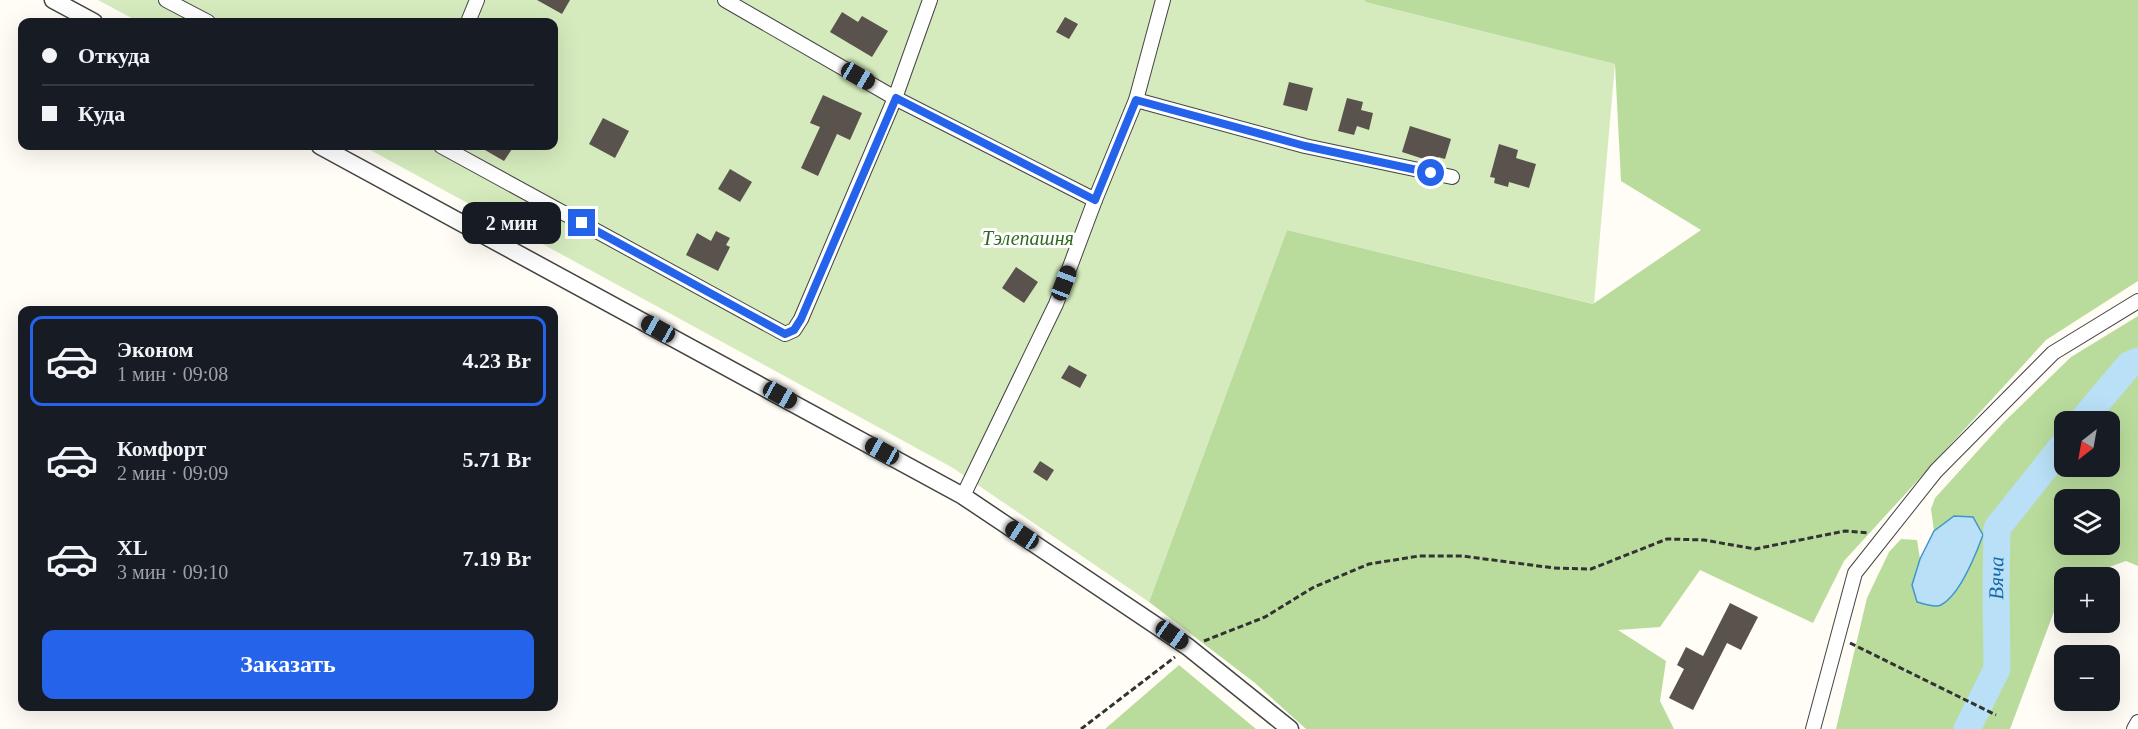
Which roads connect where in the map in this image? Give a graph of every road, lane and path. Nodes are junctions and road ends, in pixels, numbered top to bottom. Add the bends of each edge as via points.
1 (53, 0) edge
2 (166, 0) edge
3 (477, 0) edge
4 (725, 0) edge
5 (930, 0) edge
6 (1163, 0) edge
7 (87, 18) edge
8 (200, 18) edge
9 (470, 18) edge
10 (896, 98) junction
11 (1136, 100) junction
12 (328, 150) edge
13 (448, 150) edge
14 (1452, 177) dead end
15 (1095, 200) junction
16 (2138, 301) edge
17 (963, 496) junction
18 (1886, 534) junction
19 (1838, 636) junction
20 (1188, 647) junction
21 (1996, 715) dead end
22 (2138, 722) edge
23 (1081, 729) edge
24 (1290, 729) edge
25 (1813, 729) edge
26 (2134, 729) edge

1 - 7 street
2 - 8 street
3 - 9 street
4 - 10 street
5 - 10 street
6 - 11 street
10 - 13 street via 801,319 794,330 785,334
10 - 15 street
11 - 14 street via 1305,146
11 - 15 street
12 - 17 street
15 - 17 street via 1056,304
16 - 18 street via 2053,353 1936,471
17 - 20 street
18 - 19 street via 1855,573
18 - 20 path via 1845,531 1755,549 1704,540 1667,539 1591,569 1462,556 1419,556 1379,562 1314,587 1234,631
19 - 21 path
19 - 25 street
20 - 23 path
20 - 24 street
22 - 26 street

